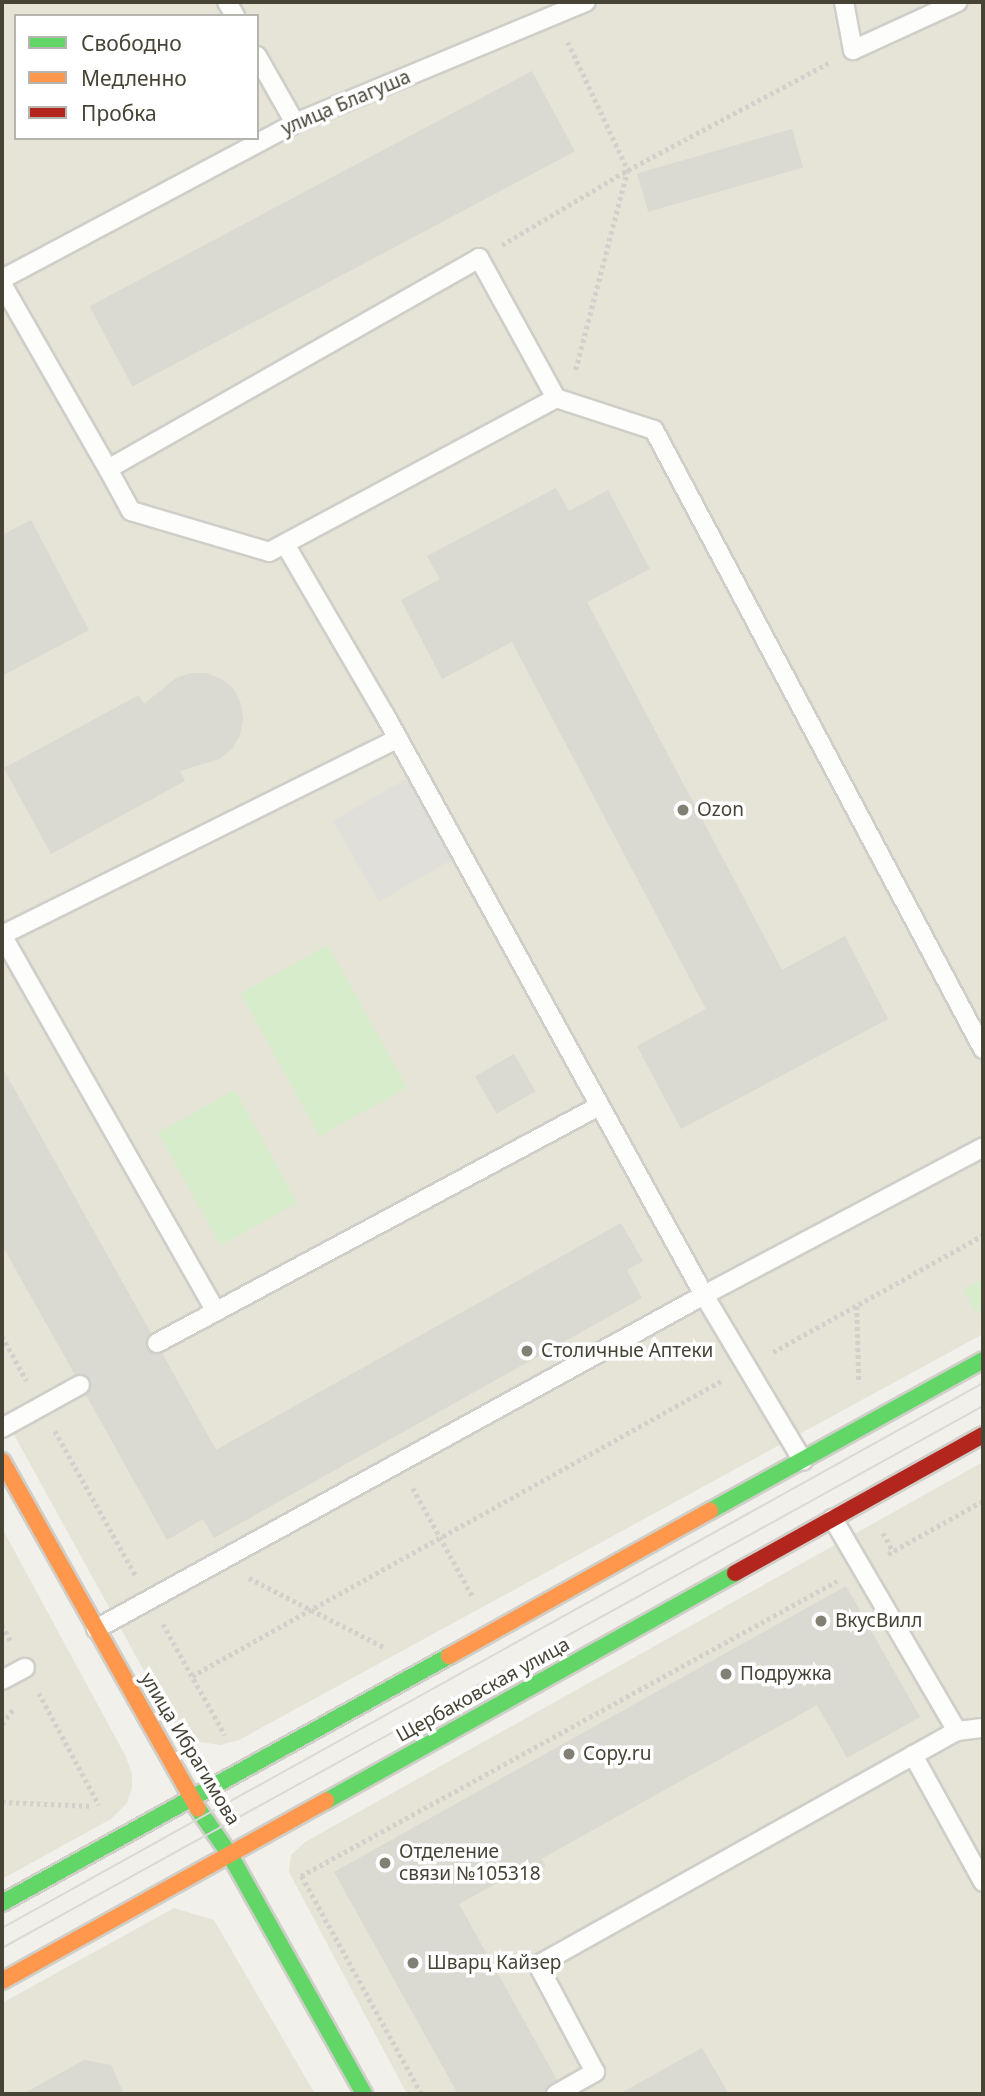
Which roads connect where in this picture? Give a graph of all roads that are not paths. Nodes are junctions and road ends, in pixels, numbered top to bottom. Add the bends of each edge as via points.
1 (586, 2) edge
2 (844, 2) edge
3 (958, 2) edge
4 (553, 9) edge
5 (259, 60) edge
6 (295, 123) junction
7 (2, 279) edge
8 (2, 284) edge
9 (562, 400) junction
10 (108, 469) junction
11 (285, 544) junction
12 (398, 738) junction
13 (2, 935) edge
14 (983, 1049) edge
15 (599, 1106) junction
16 (983, 1147) edge
17 (704, 1295) junction
18 (216, 1311) junction
19 (157, 1343) dead end
20 (983, 1360) edge
21 (80, 1385) dead end
22 (2, 1428) edge
23 (983, 1435) edge
24 (803, 1461) junction
25 (3, 1467) edge
26 (833, 1518) junction
27 (96, 1629) junction
28 (25, 1668) road end
29 (2, 1680) edge
30 (983, 1728) edge
31 (957, 1731) junction
32 (913, 1755) junction
33 (191, 1800) junction
34 (230, 1855) junction
35 (983, 1882) edge
36 (2, 1903) edge
37 (2, 1981) edge
38 (364, 2094) edge
39 (556, 2094) edge

1 - 4 lane, улица Благуша
2 - 3 lane via 853,50
4 - 6 lane, улица Благуша
5 - 6 lane
6 - 7 lane, улица Благуша
8 - 10 lane
9 - 10 lane via 480,258
9 - 11 lane
9 - 14 lane via 654,430
10 - 11 lane via 131,511 269,552
11 - 12 lane
12 - 13 lane
12 - 15 lane
13 - 18 lane
15 - 17 lane
15 - 18 lane
16 - 17 lane
17 - 24 lane
17 - 27 lane
18 - 19 lane
20 - 24 main road
21 - 22 lane
23 - 26 main road, Щербаковская улица
24 - 33 main road
25 - 27 main road, улица Ибрагимова
26 - 31 lane
26 - 34 main road, Щербаковская улица
27 - 33 main road, улица Ибрагимова
28 - 29 lane
30 - 31 lane
31 - 32 lane
32 - 35 lane
32 - 39 lane via 538,1965 595,2072
33 - 34 main road, улица Ибрагимова
33 - 36 main road
34 - 37 main road, Щербаковская улица
34 - 38 main road, улица Ибрагимова

